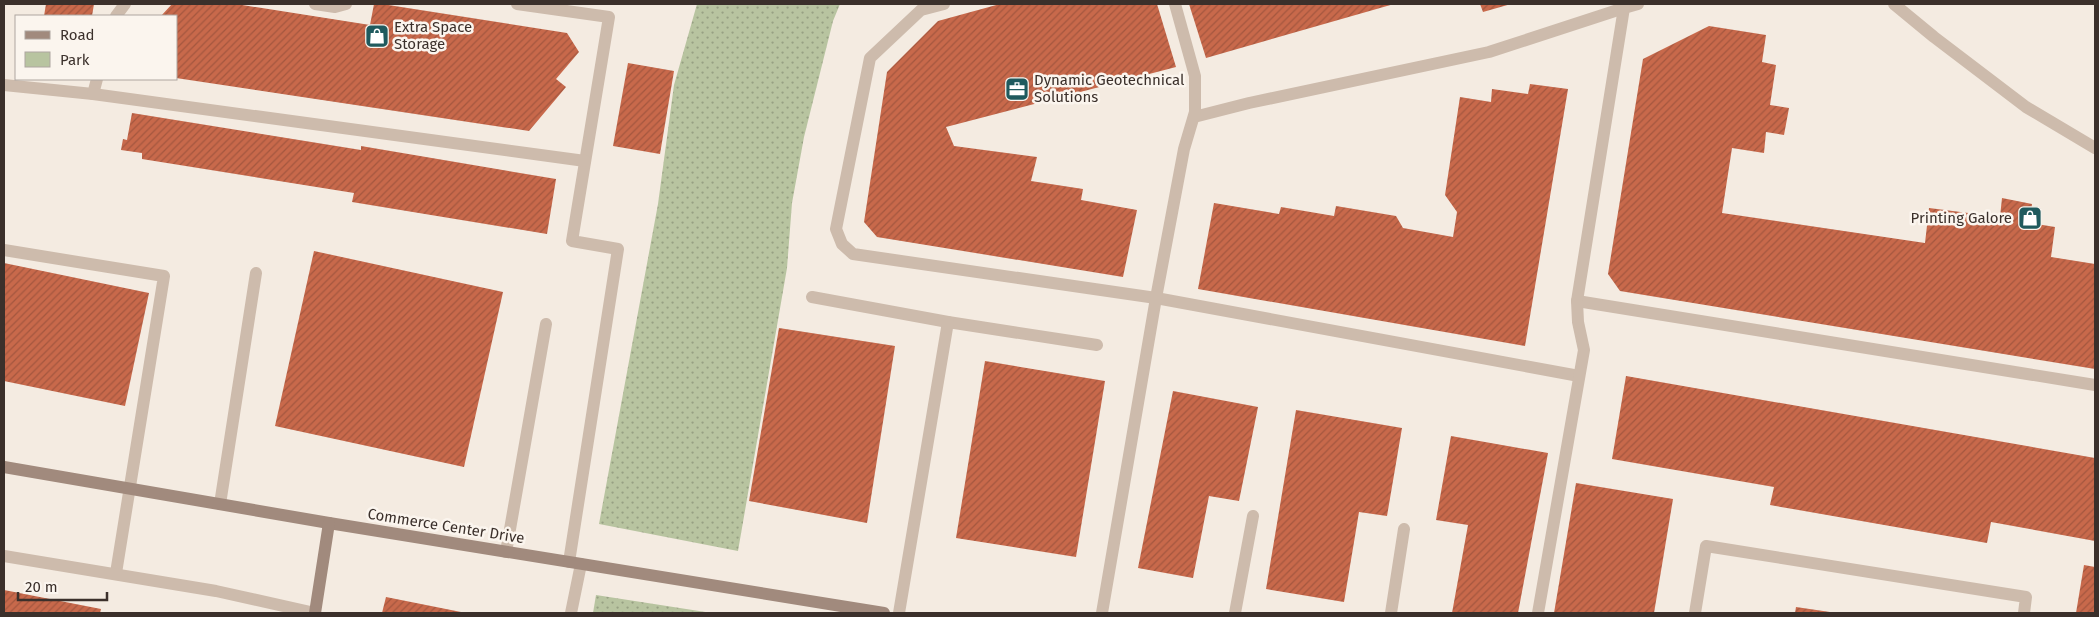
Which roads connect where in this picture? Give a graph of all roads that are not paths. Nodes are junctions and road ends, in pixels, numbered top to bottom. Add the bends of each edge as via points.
1 (125, 4) edge
2 (315, 4) edge
3 (346, 4) edge
4 (517, 4) edge
5 (944, 4) edge
6 (1175, 4) edge
7 (1638, 4) edge
8 (1894, 4) edge
9 (1623, 6) edge
10 (117, 15) edge
11 (97, 80) edge
12 (4, 85) edge
13 (93, 94) junction
14 (1194, 117) junction
15 (2095, 148) edge
16 (585, 161) junction
17 (4, 250) edge
18 (256, 273) dead end
19 (812, 298) dead end
20 (1156, 298) junction
21 (1577, 301) junction
22 (948, 322) junction
23 (546, 324) dead end
24 (1097, 345) dead end
25 (1579, 376) junction
26 (2095, 385) edge
27 (4, 467) edge
28 (128, 488) junction
29 (220, 504) junction
30 (1252, 516) dead end
31 (329, 524) junction
32 (1404, 529) dead end
33 (506, 552) junction
34 (4, 556) edge
35 (575, 563) junction
36 (116, 573) junction
37 (315, 613) edge
38 (571, 613) edge
39 (884, 613) edge
40 (899, 613) edge
41 (1102, 613) edge
42 (1235, 613) edge
43 (1391, 613) edge
44 (1538, 613) edge
45 (1695, 613) edge
46 (2024, 613) edge

1 - 10 lane
2 - 3 lane via 335,7
4 - 16 lane via 609,17
5 - 20 lane via 921,10 870,58 836,229 842,244 852,254
6 - 14 lane via 1195,76
7 - 9 lane
8 - 15 lane via 2026,107
9 - 14 lane via 1489,52
9 - 21 lane
11 - 13 lane
12 - 13 lane
13 - 16 lane
14 - 20 lane via 1184,149
16 - 35 lane via 572,241 618,249
17 - 28 lane via 164,276
18 - 29 lane
19 - 22 lane
20 - 25 lane
20 - 41 lane
21 - 25 lane via 1584,350
21 - 26 lane
22 - 24 lane
22 - 40 lane
23 - 33 lane
25 - 44 lane
27 - 28 street, Commerce Center Drive
28 - 29 street, Commerce Center Drive
28 - 36 lane
29 - 31 street, Commerce Center Drive
30 - 42 lane
31 - 33 street, Commerce Center Drive
31 - 37 street
32 - 43 lane
33 - 35 street, Commerce Center Drive
34 - 36 lane
35 - 38 lane
35 - 39 street, Commerce Center Drive
36 - 37 lane
45 - 46 lane via 1706,546 2026,597

